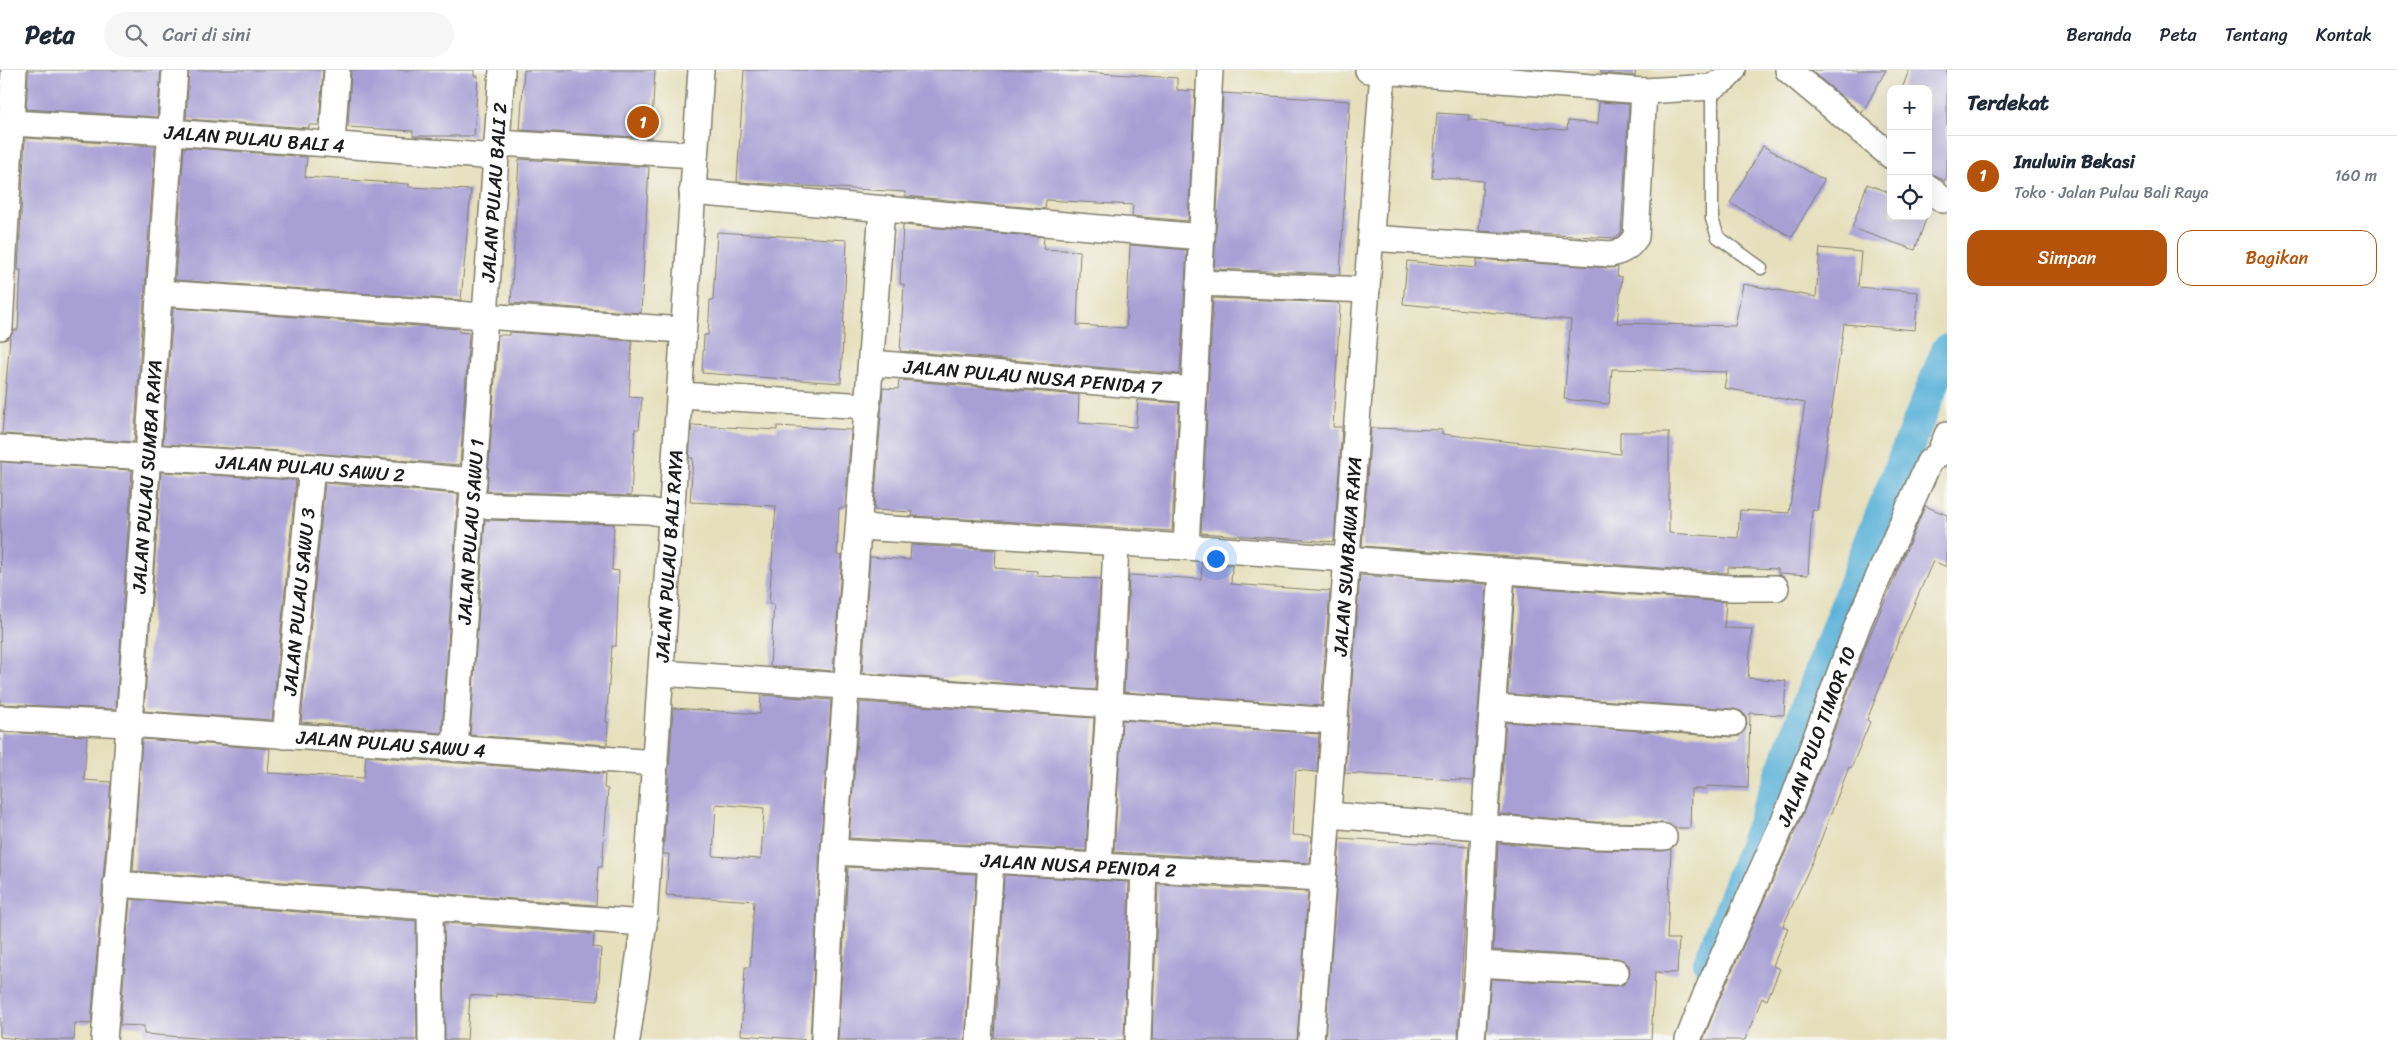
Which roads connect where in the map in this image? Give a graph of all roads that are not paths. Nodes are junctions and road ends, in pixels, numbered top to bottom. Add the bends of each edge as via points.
1 (175, 70) edge
2 (337, 70) edge
3 (502, 70) edge
4 (700, 70) edge
5 (1210, 70) edge
6 (1733, 70) edge
7 (1788, 70) edge
8 (1375, 71) edge
9 (1524, 76) edge
10 (9, 80) edge
11 (1712, 87) junction
12 (1644, 91) junction
13 (11, 123) junction
14 (171, 132) junction
15 (332, 144) junction
16 (497, 150) junction
17 (1887, 153) edge
18 (695, 155) junction
19 (692, 192) junction
20 (882, 209) junction
21 (1202, 237) junction
22 (1371, 238) junction
23 (1761, 268) dead end
24 (1199, 283) junction
25 (1, 288) edge
26 (1367, 290) junction
27 (160, 293) junction
28 (487, 316) junction
29 (0, 327) edge
30 (683, 330) junction
31 (871, 364) junction
32 (1194, 390) junction
33 (679, 395) junction
34 (868, 406) junction
35 (0, 448) edge
36 (1944, 448) edge
37 (148, 457) junction
38 (312, 467) junction
39 (474, 481) junction
40 (472, 505) junction
41 (671, 515) junction
42 (859, 527) junction
43 (1116, 544) junction
44 (1186, 547) junction
45 (1347, 560) junction
46 (1502, 572) junction
47 (1776, 588) dead end
48 (661, 672) junction
49 (847, 686) junction
50 (1109, 705) junction
51 (1493, 707) junction
52 (0, 718) edge
53 (1335, 721) junction
54 (1733, 723) dead end
55 (129, 724) junction
56 (286, 736) junction
57 (455, 749) junction
58 (655, 763) junction
59 (1328, 815) junction
60 (1484, 826) junction
61 (1664, 838) dead end
62 (834, 852) junction
63 (991, 860) junction
64 (1099, 866) junction
65 (1144, 868) junction
66 (1323, 878) junction
67 (116, 884) junction
68 (430, 907) junction
69 (644, 923) junction
70 (1478, 964) junction
71 (1616, 972) dead end
72 (104, 1040) edge
73 (431, 1040) edge
74 (627, 1040) edge
75 (824, 1040) edge
76 (980, 1040) edge
77 (1138, 1040) edge
78 (1311, 1040) edge
79 (1472, 1040) edge
80 (1688, 1040) edge

1 - 14 street, JALAN PULAU SUMBA RAYA
2 - 15 street
3 - 16 street, JALAN PULAU BALI 2
4 - 18 street, JALAN PULAU BALI RAYA
5 - 21 street
6 - 11 street
7 - 17 street
8 - 9 street
8 - 22 street, JALAN SUMBAWA RAYA
9 - 12 street
10 - 13 street
11 - 12 street
11 - 23 lane via 1712,219 1718,237
12 - 22 street via 1636,237 1622,251 1612,254
13 - 14 street, JALAN PULAU BALI 4
13 - 25 street
14 - 15 street, JALAN PULAU BALI 4
14 - 27 street, JALAN PULAU SUMBA RAYA
15 - 16 street, JALAN PULAU BALI 4
16 - 18 street, JALAN PULAU BALI 4
16 - 28 street, JALAN PULAU BALI 2
18 - 19 street, JALAN PULAU BALI RAYA
19 - 20 street
19 - 30 street, JALAN PULAU BALI RAYA
20 - 21 street
20 - 31 street
21 - 24 street
22 - 26 street, JALAN SUMBAWA RAYA
24 - 26 street
24 - 32 street
25 - 29 street
26 - 45 street, JALAN SUMBAWA RAYA
27 - 28 street
27 - 37 street, JALAN PULAU SUMBA RAYA
28 - 30 street
28 - 39 street, JALAN PULAU SAWU 1
30 - 33 street, JALAN PULAU BALI RAYA
31 - 32 street, JALAN PULAU NUSA PENIDA 7
31 - 34 street
32 - 44 street
33 - 34 street
33 - 41 street, JALAN PULAU BALI RAYA
34 - 42 street
35 - 37 street, JALAN PULAU SAWU 2
36 - 80 street, JALAN PULO TIMOR 10 via 1929,462 1859,621 1791,806
37 - 38 street, JALAN PULAU SAWU 2
37 - 55 street, JALAN PULAU SUMBA RAYA
38 - 39 street, JALAN PULAU SAWU 2
38 - 56 street, JALAN PULAU SAWU 3
39 - 40 street, JALAN PULAU SAWU 1
40 - 41 street via 649,511
40 - 57 street, JALAN PULAU SAWU 1
41 - 48 street, JALAN PULAU BALI RAYA
42 - 43 street
42 - 49 street
43 - 44 street
43 - 50 street
44 - 45 street
45 - 46 street
45 - 53 street, JALAN SUMBAWA RAYA
46 - 47 street via 1731,588
46 - 51 street
48 - 49 street
48 - 58 street, JALAN PULAU BALI RAYA
49 - 50 street
49 - 62 street
50 - 53 street
50 - 64 street
51 - 54 street
51 - 60 street
52 - 55 street, JALAN PULAU SAWU 4
53 - 59 street, JALAN SUMBAWA RAYA
55 - 56 street, JALAN PULAU SAWU 4
55 - 67 street, JALAN PULAU SUMBA RAYA
56 - 57 street, JALAN PULAU SAWU 4
57 - 58 street, JALAN PULAU SAWU 4
58 - 69 street, JALAN PULAU BALI RAYA
59 - 60 street
59 - 66 street, JALAN SUMBAWA RAYA
60 - 61 street via 1595,836
60 - 70 street
62 - 63 street, JALAN NUSA PENIDA 2
62 - 75 street
63 - 64 street, JALAN NUSA PENIDA 2
63 - 76 street
64 - 65 street, JALAN NUSA PENIDA 2
65 - 66 street, JALAN NUSA PENIDA 2
65 - 77 street
66 - 78 street, JALAN SUMBAWA RAYA
67 - 68 street
67 - 72 street, JALAN PULAU SUMBA RAYA
68 - 69 street
68 - 73 street
69 - 74 street, JALAN PULAU BALI RAYA
70 - 71 street
70 - 79 street

